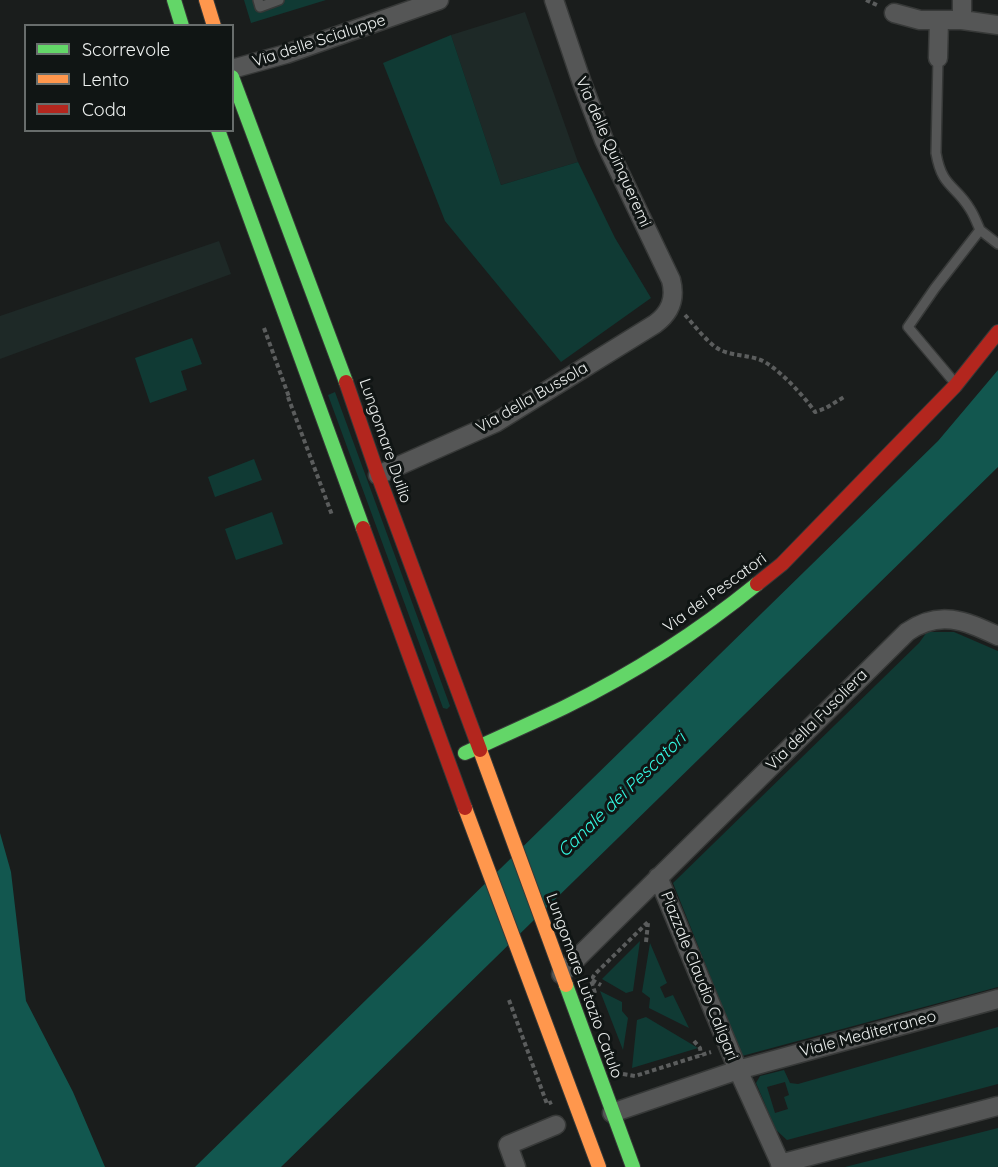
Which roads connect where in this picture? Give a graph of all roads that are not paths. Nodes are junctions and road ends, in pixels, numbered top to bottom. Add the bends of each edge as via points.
1 (174, 0) edge
2 (206, 0) edge
3 (258, 0) edge
4 (279, 0) edge
5 (439, 0) edge
6 (554, 0) edge
7 (962, 0) edge
8 (894, 13) dead end
9 (939, 20) junction
10 (962, 20) junction
11 (181, 24) edge
12 (213, 24) edge
13 (998, 25) edge
14 (938, 58) joint
15 (234, 68) edge
16 (234, 82) edge
17 (220, 132) edge
18 (980, 230) junction
19 (998, 244) edge
20 (673, 302) joint
21 (998, 332) edge
22 (956, 384) junction
23 (378, 475) junction
24 (998, 636) edge
25 (478, 747) junction
26 (449, 759) junction
27 (505, 816) joint
28 (658, 877) junction
29 (561, 974) junction
30 (998, 999) edge
31 (738, 1070) junction
32 (998, 1106) edge
33 (612, 1113) junction
34 (556, 1125) dead end
35 (781, 1165) edge
36 (516, 1167) edge
37 (599, 1167) edge
38 (633, 1167) edge

1 - 11 main road
2 - 12 main road
3 - 4 lane via 260,7
5 - 15 street, Via delle Scialuppe
6 - 20 street, Via delle Quinqueremi via 592,111 671,280
7 - 10 street
8 - 9 street via 912,19
9 - 10 street
9 - 14 street
10 - 13 street
14 - 18 lane via 938,164 946,183 969,208
16 - 23 main road, Lungomare Duilio
17 - 26 main road
18 - 19 lane
18 - 22 lane via 908,327
20 - 23 street, Via della Bussola via 655,324 495,423
21 - 22 main road, Via dei Pescatori
22 - 25 main road, Via dei Pescatori via 782,564 741,598 639,667
23 - 25 main road, Lungomare Duilio
24 - 28 street, Via della Fusoliera via 952,619 932,620 914,628 894,643
25 - 26 main road, Via dei Pescatori
25 - 27 main road, Lungomare Duilio
26 - 37 main road
27 - 29 main road, Lungomare Lutazio Catulo
28 - 29 street, Piazzale Claudio Caligari
28 - 31 street, Piazzale Claudio Caligari
29 - 33 main road, Lungomare Lutazio Catulo
30 - 31 street, Viale Mediterraneo
31 - 33 street, Piazzale Claudio Caligari
31 - 35 street, Piazzale Claudio Caligari
32 - 35 street
33 - 38 main road, Lungomare Lutazio Catulo
34 - 36 street via 508,1145

